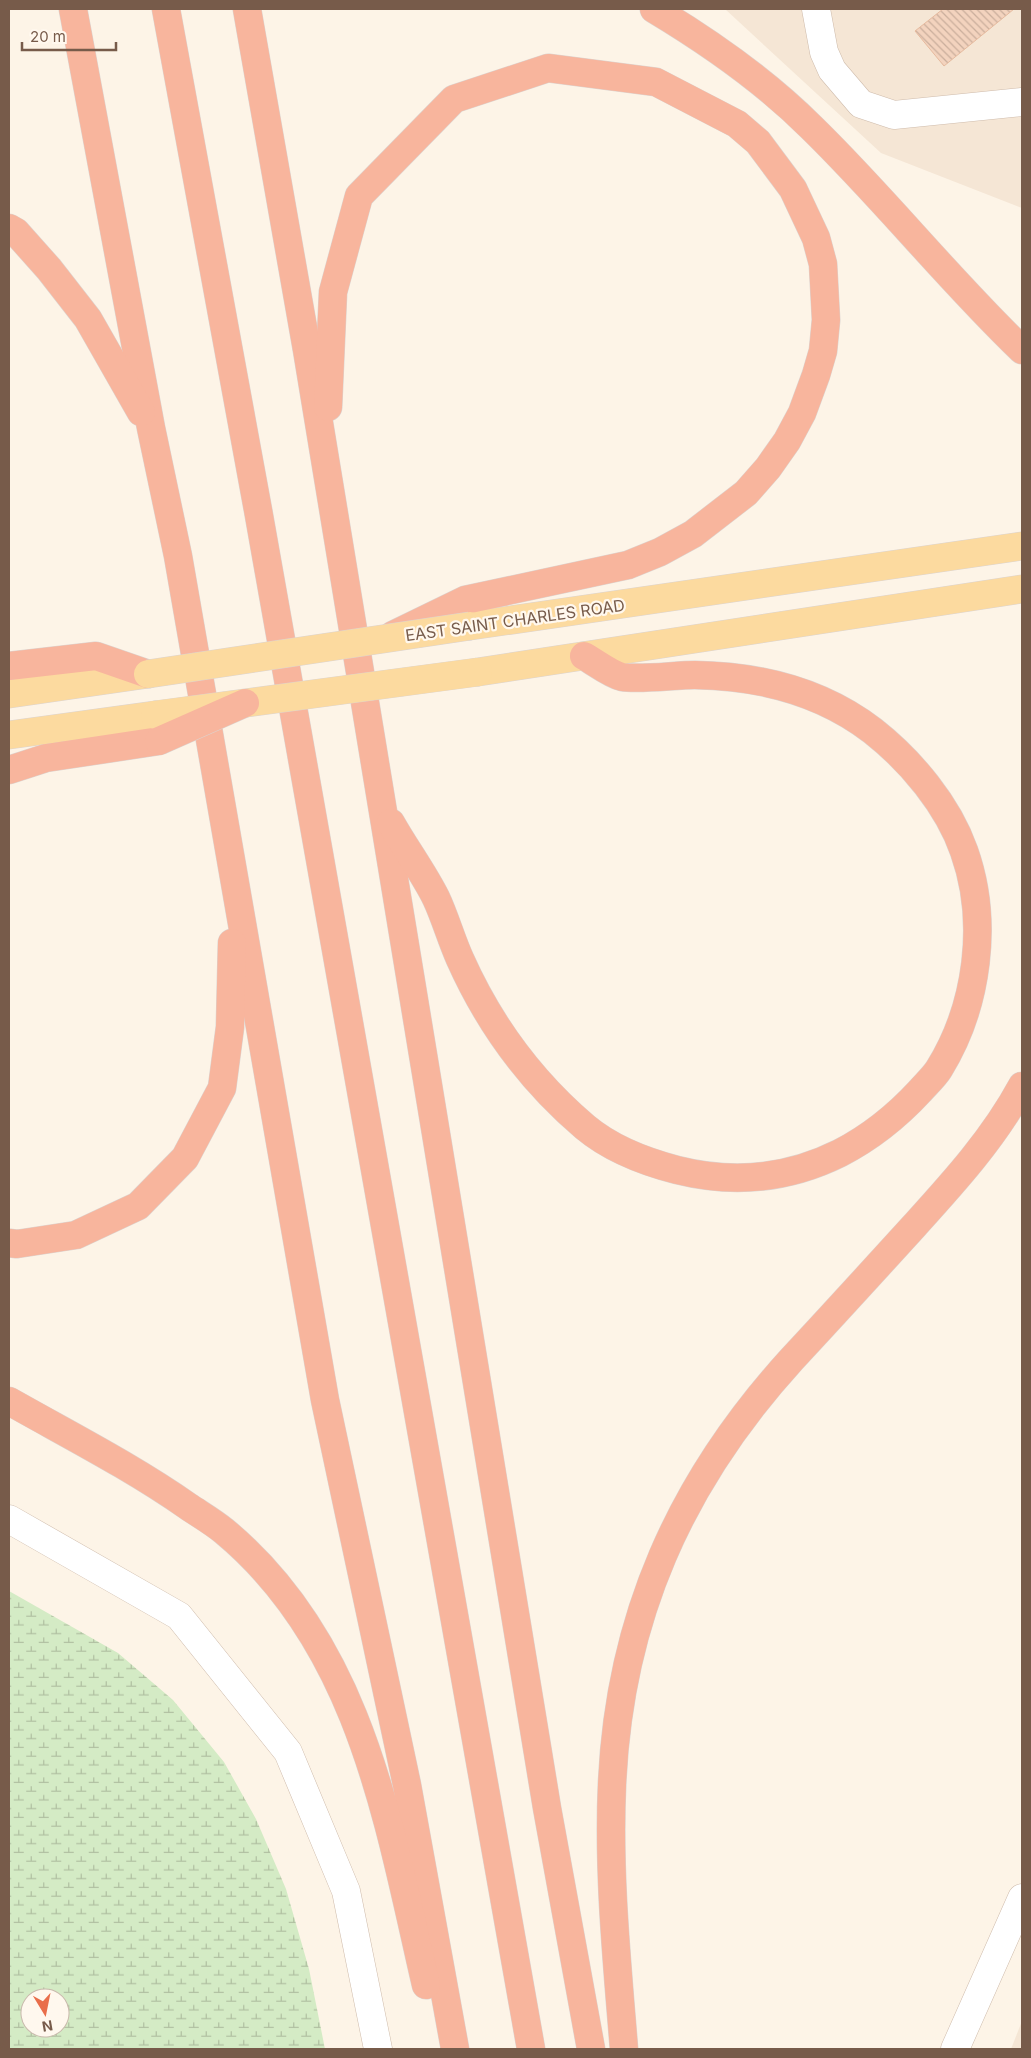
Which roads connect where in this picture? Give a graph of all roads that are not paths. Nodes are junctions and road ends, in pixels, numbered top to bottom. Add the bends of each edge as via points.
1 (73, 9) edge
2 (166, 9) edge
3 (247, 9) edge
4 (654, 9) edge
5 (816, 9) edge
6 (1022, 102) edge
7 (9, 228) edge
8 (1022, 350) edge
9 (151, 428) junction
10 (326, 466) junction
11 (1022, 546) edge
12 (1022, 590) edge
13 (386, 639) junction
14 (584, 656) junction
15 (9, 666) edge
16 (148, 674) junction
17 (9, 694) edge
18 (245, 703) junction
19 (9, 735) edge
20 (9, 770) edge
21 (384, 811) junction
22 (227, 847) junction
23 (1022, 1086) edge
24 (9, 1243) edge
25 (9, 1401) edge
26 (9, 1519) edge
27 (1022, 1898) edge
28 (378, 2049) edge
29 (440, 2049) edge
30 (455, 2049) edge
31 (531, 2049) edge
32 (591, 2049) edge
33 (624, 2049) edge
34 (955, 2049) edge

1 - 9 highway
2 - 31 highway
3 - 10 highway
4 - 8 highway via 754,78 811,126 986,316
5 - 6 street via 824,52 832,70 861,104 894,115
7 - 9 highway via 49,269 88,319
9 - 22 highway via 182,575 218,776
10 - 13 highway, bridge via 333,292 359,196 454,99 548,68 656,82 737,124 778,165 806,213 816,238 826,292 823,351 811,392 787,441 768,468 746,493 693,534 660,552 628,565 465,600
10 - 21 highway
11 - 13 main road, EAST SAINT CHARLES ROAD, bridge
12 - 14 main road
13 - 16 main road, EAST SAINT CHARLES ROAD, bridge
14 - 18 main road, bridge
14 - 21 highway via 622,676 697,675 750,679 792,688 815,697 842,710 889,744 907,761 942,807 965,852 976,910 976,963 960,1024 938,1070 880,1130 805,1168 735,1178 654,1164 589,1130 532,1076 507,1043 460,960 436,898
15 - 16 highway via 96,656
16 - 17 main road, EAST SAINT CHARLES ROAD
18 - 19 main road, bridge
18 - 20 highway, bridge via 159,741 46,758
21 - 32 highway via 547,1808
22 - 24 highway via 232,946 230,1028 222,1088 185,1158 138,1206 76,1235
22 - 30 highway via 325,1400 407,1785
23 - 33 highway via 956,1180 778,1375 738,1424 704,1474 656,1569 632,1642 618,1715 612,1786 613,1885
25 - 29 highway via 160,1487 224,1531 274,1580 314,1636 342,1687 374,1771
26 - 28 street via 178,1616 288,1752 346,1891
27 - 34 street

